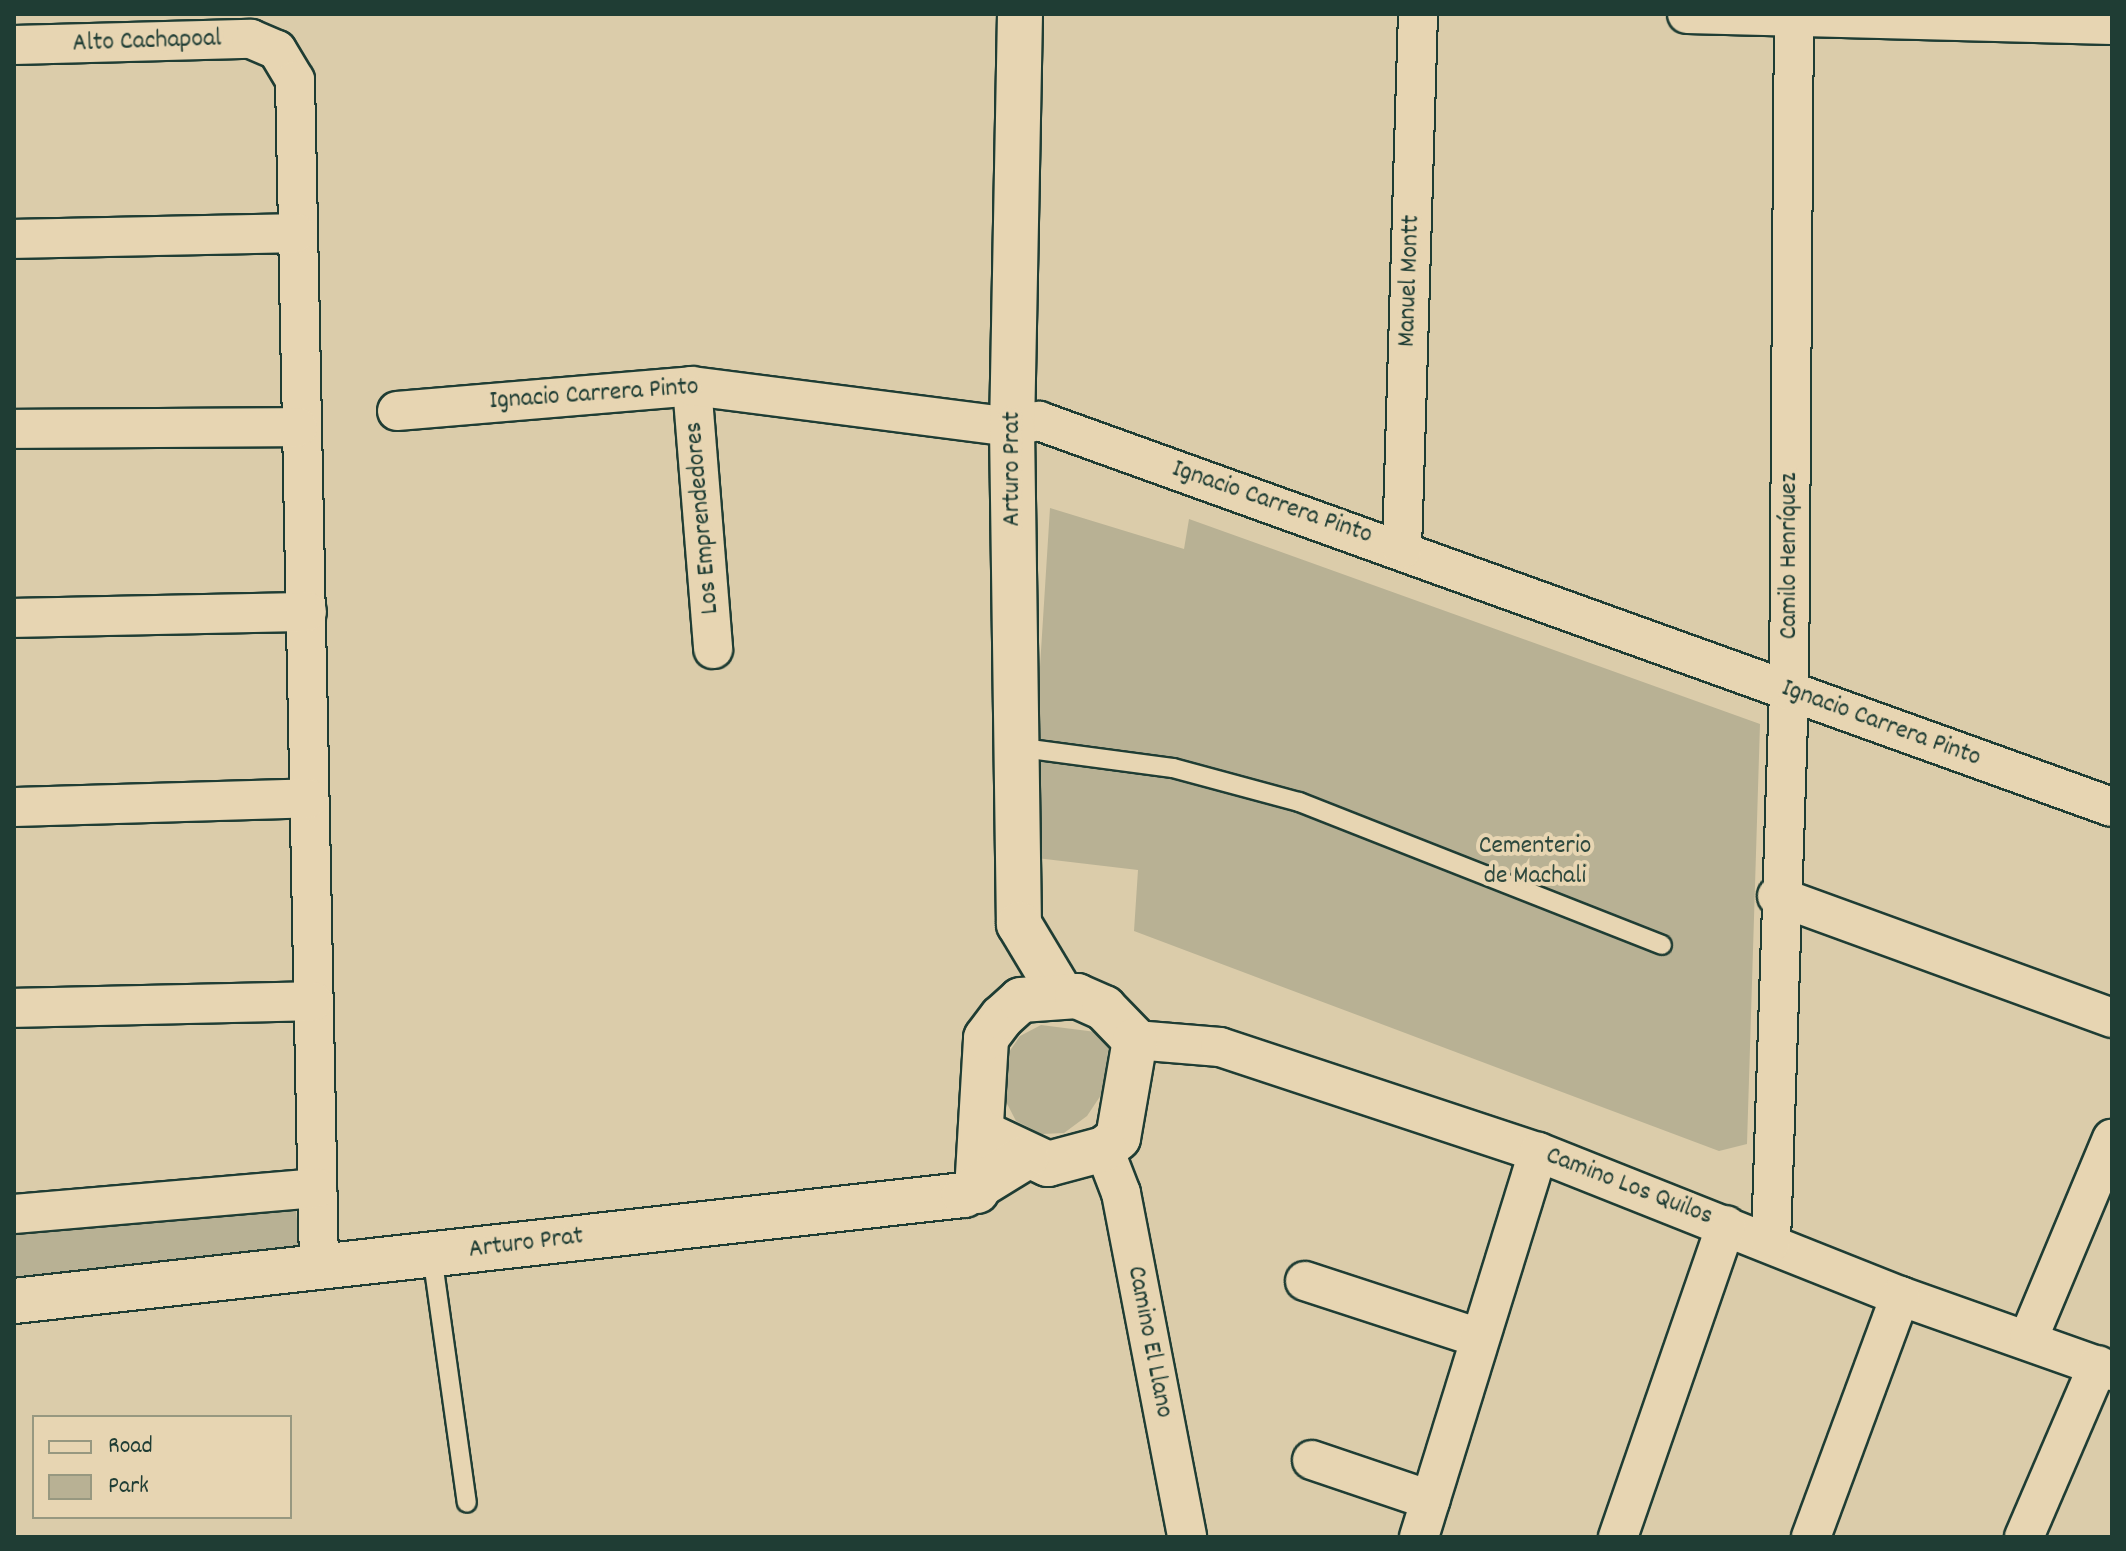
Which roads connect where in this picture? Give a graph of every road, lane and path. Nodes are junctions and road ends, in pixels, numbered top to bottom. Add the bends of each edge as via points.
1 (1020, 14) edge
2 (1418, 14) edge
3 (1687, 14) edge
4 (1794, 16) edge
5 (2112, 25) edge
6 (14, 45) edge
7 (296, 233) junction
8 (14, 239) edge
9 (692, 386) junction
10 (397, 411) dead end
11 (298, 427) junction
12 (1012, 427) junction
13 (14, 429) edge
14 (1402, 549) junction
15 (307, 612) junction
16 (14, 618) edge
17 (713, 649) dead end
18 (1789, 691) junction
19 (1015, 747) junction
20 (309, 798) junction
21 (14, 807) edge
22 (2112, 807) edge
23 (1777, 896) junction
24 (1019, 924) junction
25 (1662, 945) dead end
26 (1061, 994) junction
27 (313, 1001) junction
28 (14, 1008) edge
29 (1002, 1017) junction
30 (2112, 1018) edge
31 (1135, 1040) junction
32 (982, 1133) junction
33 (2112, 1139) edge
34 (1104, 1149) junction
35 (1538, 1152) junction
36 (1026, 1157) junction
37 (317, 1188) junction
38 (977, 1191) junction
39 (14, 1214) edge
40 (1726, 1225) junction
41 (1771, 1242) junction
42 (432, 1255) junction
43 (319, 1268) junction
44 (1305, 1281) dead end
45 (1900, 1296) junction
46 (14, 1301) edge
47 (2029, 1337) junction
48 (1479, 1338) junction
49 (2105, 1368) edge
50 (1312, 1460) dead end
51 (1430, 1500) junction
52 (467, 1503) dead end
53 (1187, 1537) edge
54 (1419, 1537) edge
55 (1618, 1537) edge
56 (1811, 1537) edge
57 (2024, 1537) edge

1 - 12 main road, Arturo Prat
2 - 14 street, Manuel Montt
3 - 4 street
4 - 5 street
4 - 18 street, Camilo Henríquez
6 - 7 street, Alto Cachapoal via 251,39 277,50 295,80
7 - 8 street
7 - 11 street
9 - 10 street, Ignacio Carrera Pinto
9 - 12 street, Ignacio Carrera Pinto
9 - 17 street, Los Emprendedores
11 - 13 street
11 - 15 street
12 - 14 street, Ignacio Carrera Pinto via 1039,421
12 - 19 main road, Arturo Prat
14 - 18 street, Ignacio Carrera Pinto
15 - 16 street
15 - 20 street
18 - 22 street, Ignacio Carrera Pinto
18 - 23 street, Camilo Henríquez
19 - 24 main road, Arturo Prat
19 - 25 lane via 1173,768 1299,802
20 - 21 street
20 - 27 street
23 - 30 street
23 - 41 street, Camilo Henríquez
24 - 26 main road, Arturo Prat
24 - 29 main road, Arturo Prat via 1006,948
26 - 29 main road via 1021,1000
26 - 31 main road via 1104,1008
27 - 28 street
27 - 37 street
29 - 32 main road, Arturo Prat via 986,1038
31 - 34 main road via 1118,1138
31 - 35 street, Camino Los Quilos via 1220,1047
32 - 36 main road
32 - 38 main road, Arturo Prat
33 - 47 street
34 - 36 main road via 1077,1161
34 - 53 street, Camino El Llano via 1121,1193
35 - 40 street, Camino Los Quilos
35 - 48 street
36 - 38 main road, Arturo Prat
37 - 39 street
37 - 43 street
38 - 42 main road, Arturo Prat
40 - 41 street, Camino Los Quilos
40 - 55 street
41 - 45 street, Camino Los Quilos
42 - 43 main road, Arturo Prat
42 - 52 lane
43 - 46 main road, Arturo Prat
44 - 48 street
45 - 47 street, Camino Los Quilos
45 - 56 street
47 - 49 street, Camino Los Quilos
48 - 51 street
49 - 57 street
50 - 51 street
51 - 54 street

